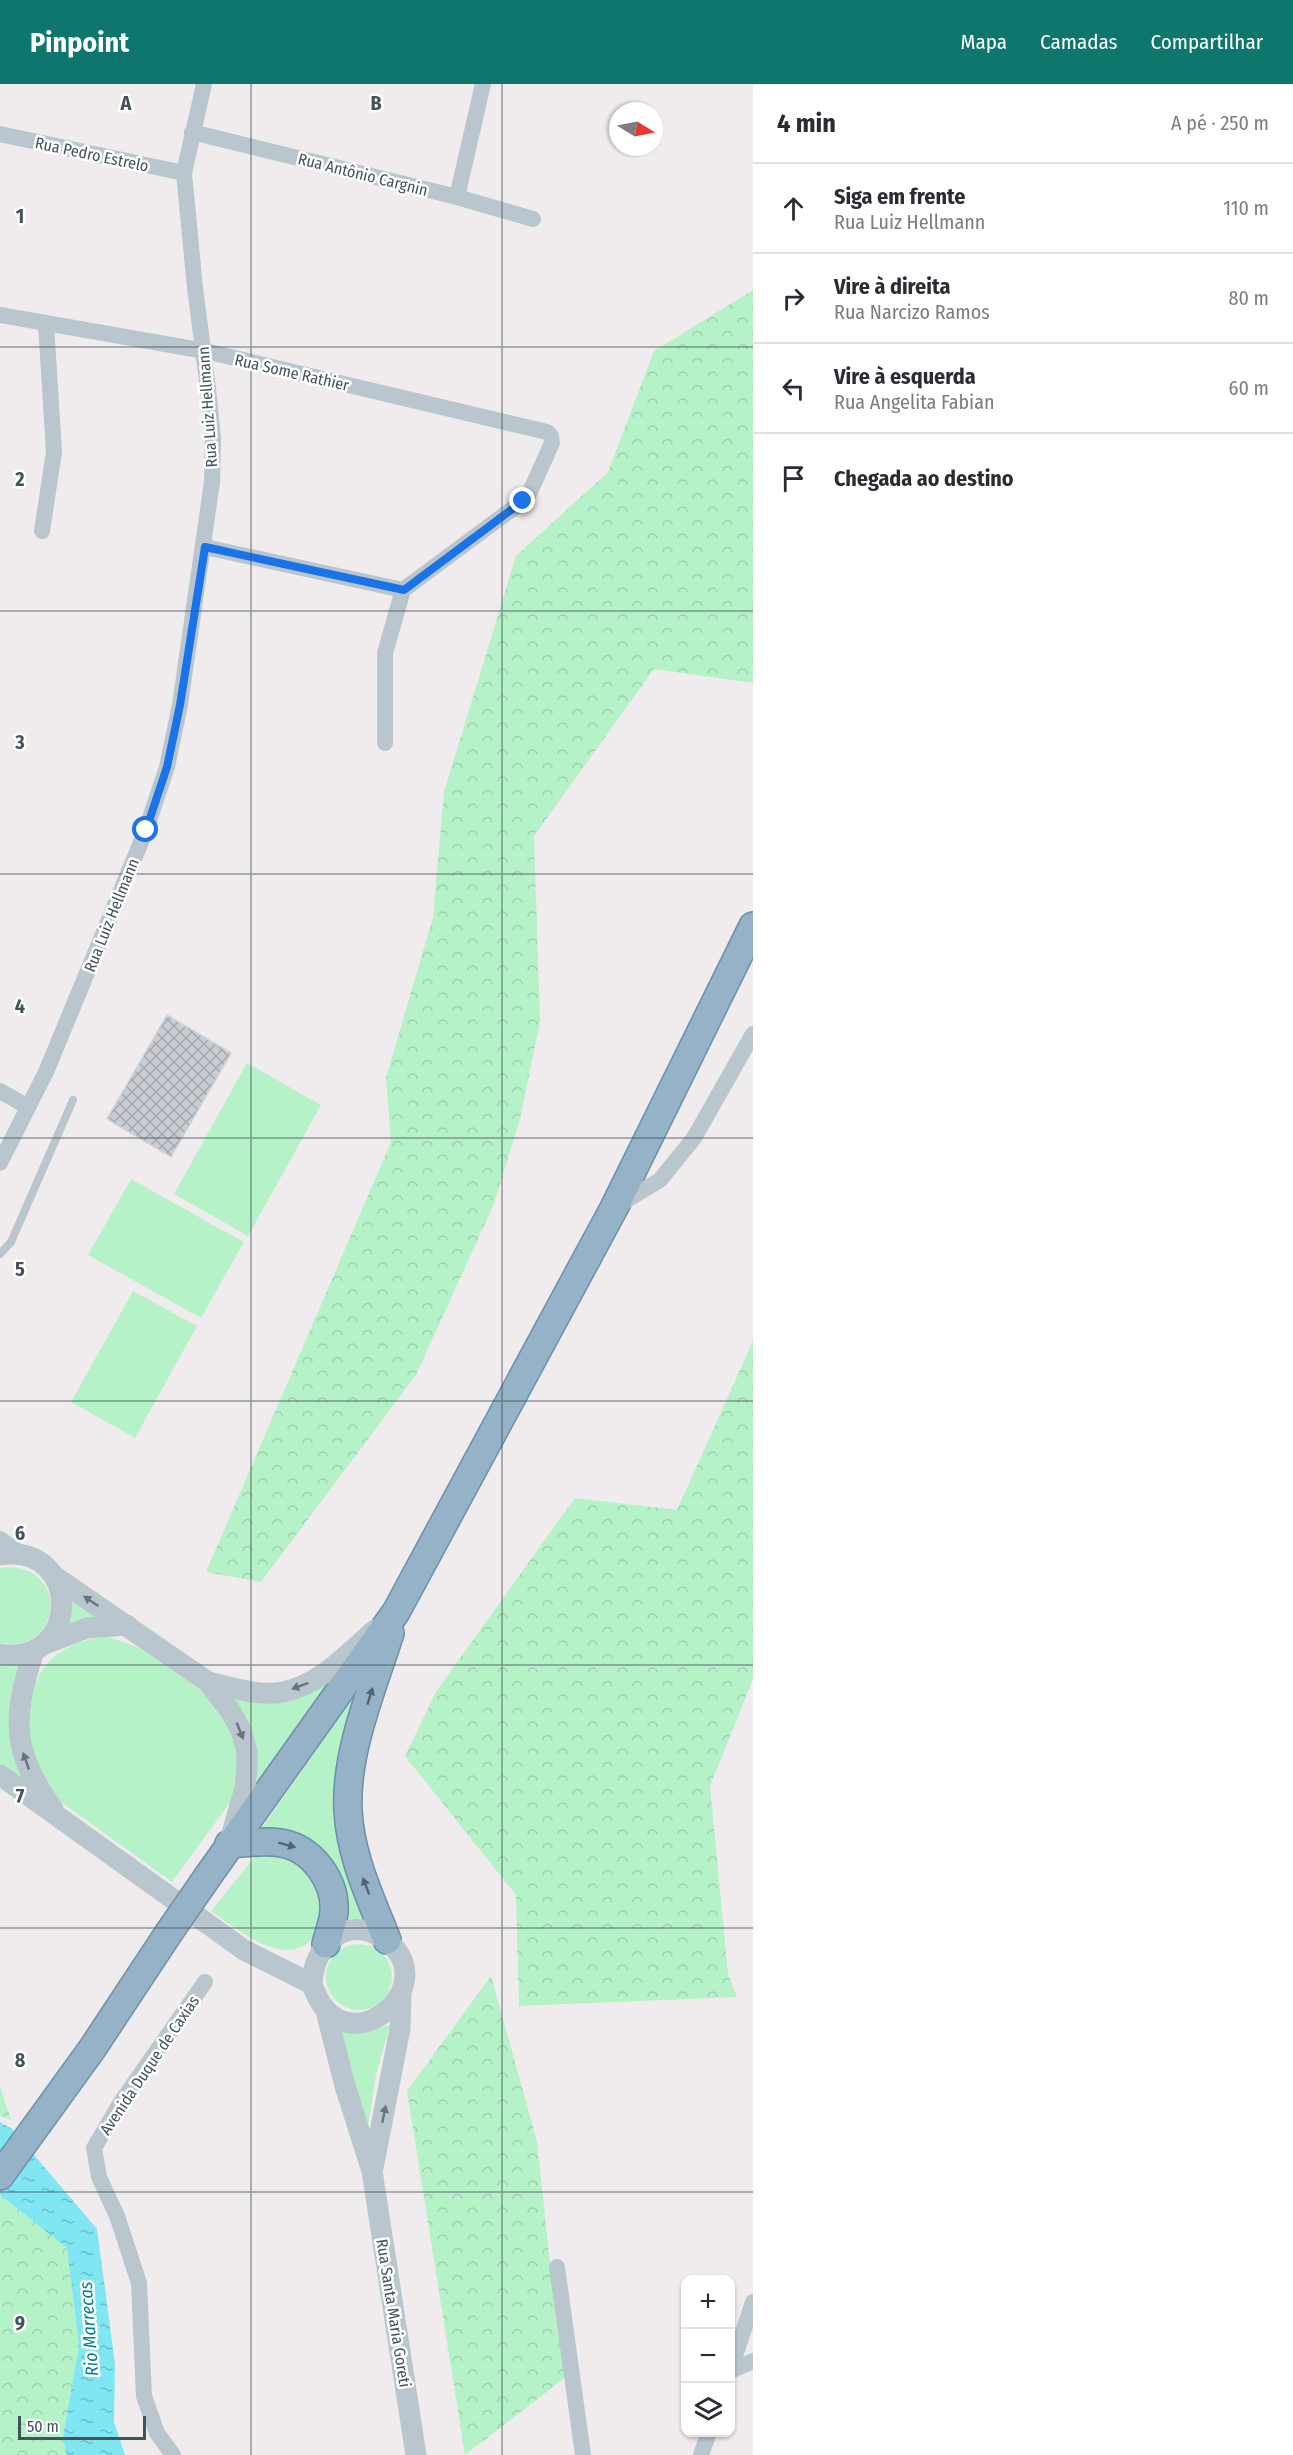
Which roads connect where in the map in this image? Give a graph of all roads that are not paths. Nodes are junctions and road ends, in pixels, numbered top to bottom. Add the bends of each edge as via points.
1 (204, 84) edge
2 (483, 84) edge
3 (192, 132) junction
4 (0, 134) edge
5 (184, 173) junction
6 (457, 197) junction
7 (533, 219) dead end
8 (0, 315) edge
9 (46, 324) junction
10 (205, 351) junction
11 (42, 531) dead end
12 (205, 547) junction
13 (404, 590) junction
14 (385, 742) dead end
15 (753, 926) edge
16 (753, 1034) edge
17 (0, 1091) edge
18 (73, 1100) dead end
19 (28, 1107) junction
20 (0, 1163) edge
21 (614, 1208) junction
22 (0, 1254) edge
23 (0, 1539) edge
24 (0, 1555) edge
25 (23, 1555) junction
26 (54, 1576) junction
27 (396, 1612) junction
28 (127, 1625) junction
29 (39, 1647) junction
30 (0, 1654) edge
31 (208, 1682) junction
32 (0, 1775) edge
33 (55, 1812) junction
34 (229, 1844) junction
35 (387, 1940) junction
36 (326, 1944) junction
37 (205, 1982) dead end
38 (312, 1984) junction
39 (402, 1994) junction
40 (326, 2011) junction
41 (372, 2171) junction
42 (0, 2176) edge
43 (557, 2267) dead end
44 (753, 2301) edge
45 (735, 2356) edge
46 (753, 2361) edge
47 (735, 2369) edge
48 (708, 2437) edge
49 (172, 2455) edge
50 (416, 2455) edge
51 (583, 2455) edge
52 (701, 2455) edge

1 - 3 street, Rua Luiz Hellmann
2 - 6 street
3 - 5 street, Rua Luiz Hellmann
3 - 6 street, Rua Antônio Cargnin
4 - 5 street, Rua Pedro Estrelo
5 - 10 street, Rua Luiz Hellmann
6 - 7 street, Rua Antônio Cargnin
8 - 9 street, Rua Some Rathier
9 - 10 street, Rua Some Rathier
9 - 11 street via 54,452
10 - 12 street, Rua Luiz Hellmann via 213,438
10 - 13 street, Rua Some Rathier via 551,436 552,443 523,501
12 - 13 street
12 - 19 street, Rua Luiz Hellmann via 167,767 146,830
13 - 14 street via 385,653
15 - 21 highway
16 - 21 street via 694,1138 660,1180
17 - 19 street
18 - 22 lane via 11,1242
19 - 20 street, Rua Luiz Hellmann
21 - 27 highway
23 - 25 street
24 - 25 street
25 - 26 street via 36,1559
28 -> 26 street
26 - 29 street via 62,1612 59,1624
27 -> 31 street via 315,1680 282,1692 250,1691
27 - 34 highway
35 -> 27 highway via 358,1866 348,1809 354,1750
28 - 29 street via 87,1628
28 - 31 street
29 - 30 street via 22,1655
33 -> 29 street via 26,1764 19,1738 23,1684
31 -> 34 street via 235,1720 247,1752 245,1788
32 - 33 street via 27,1797
33 - 38 street via 244,1950
34 -> 36 highway via 280,1843 297,1848 314,1861 327,1878 333,1896 334,1914
34 - 42 highway, bridge via 92,2049
35 - 36 street via 375,1934 349,1931
35 - 39 street via 404,1971
36 - 38 street via 312,1969
37 - 49 street, Avenida Duque de Caxias via 94,2148 99,2177 117,2216 139,2283 144,2396 156,2433
38 - 40 street
39 - 40 street via 392,2009 377,2020 359,2024 341,2021
41 -> 39 street, Rua Santa Maria Goreti via 400,2029
40 - 41 street, Rua Santa Maria Goreti
41 - 50 street, Rua Santa Maria Goreti
43 - 51 street
44 - 45 street
46 - 47 street
48 - 52 street

